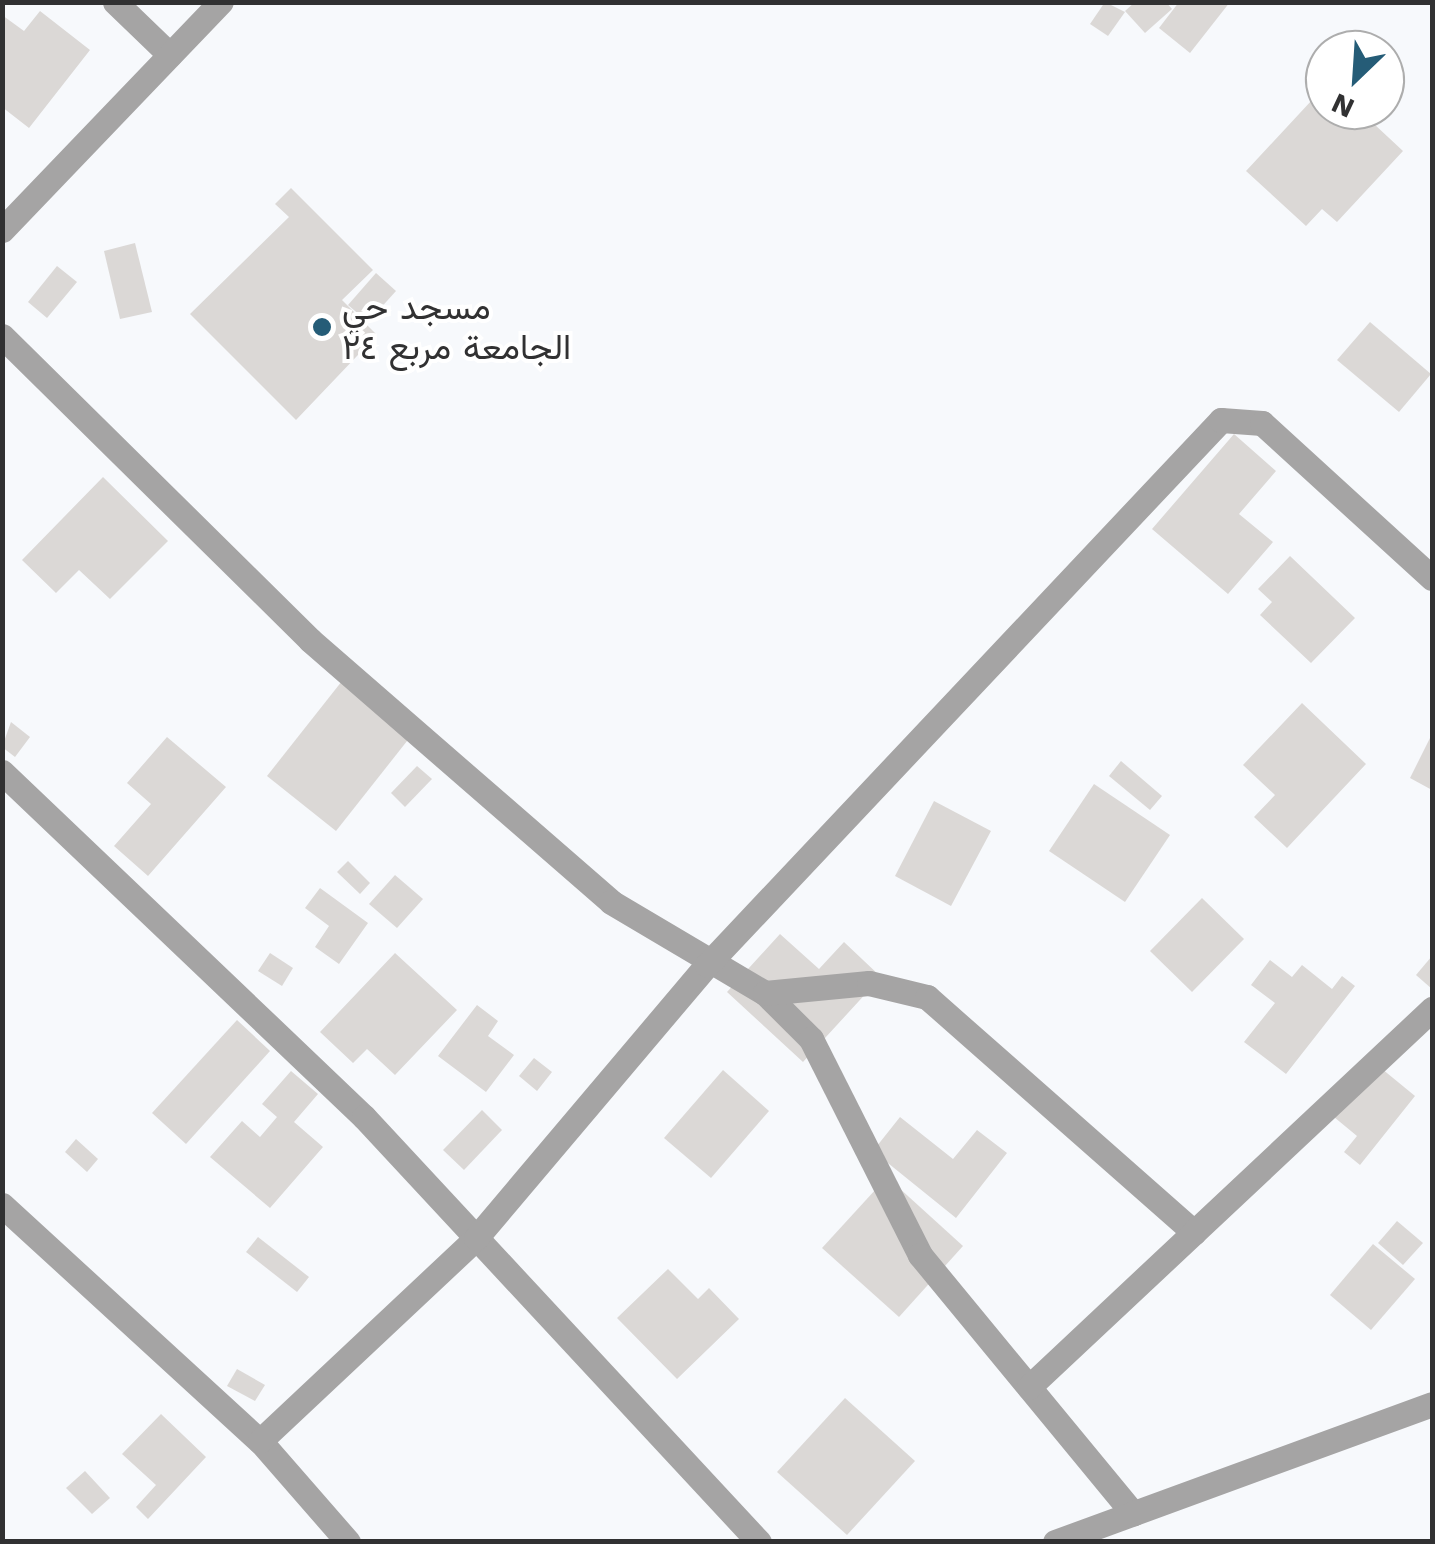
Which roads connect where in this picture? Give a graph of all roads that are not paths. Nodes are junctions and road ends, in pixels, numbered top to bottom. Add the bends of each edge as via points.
1 (115, 2) edge
2 (221, 2) edge
3 (170, 55) junction
4 (2, 230) edge
5 (2, 336) edge
6 (1432, 578) edge
7 (2, 772) edge
8 (707, 966) junction
9 (765, 992) junction
10 (1432, 1009) edge
11 (2, 1205) edge
12 (1194, 1232) junction
13 (476, 1238) junction
14 (1029, 1386) junction
15 (1432, 1404) edge
16 (260, 1441) junction
17 (1134, 1513) junction
18 (348, 1542) edge
19 (759, 1542) edge
20 (1055, 1542) edge

1 - 3 street
2 - 3 street
3 - 4 street
5 - 8 street via 310,640 611,902
6 - 8 street via 1262,423 1221,420
7 - 13 street via 364,1117
8 - 9 street
8 - 13 street
9 - 12 street via 869,983 926,996
9 - 14 street via 810,1040 920,1255
10 - 12 street
11 - 16 street
12 - 14 street
13 - 16 street
13 - 19 street
14 - 17 street
15 - 17 street
16 - 18 street
17 - 20 street

